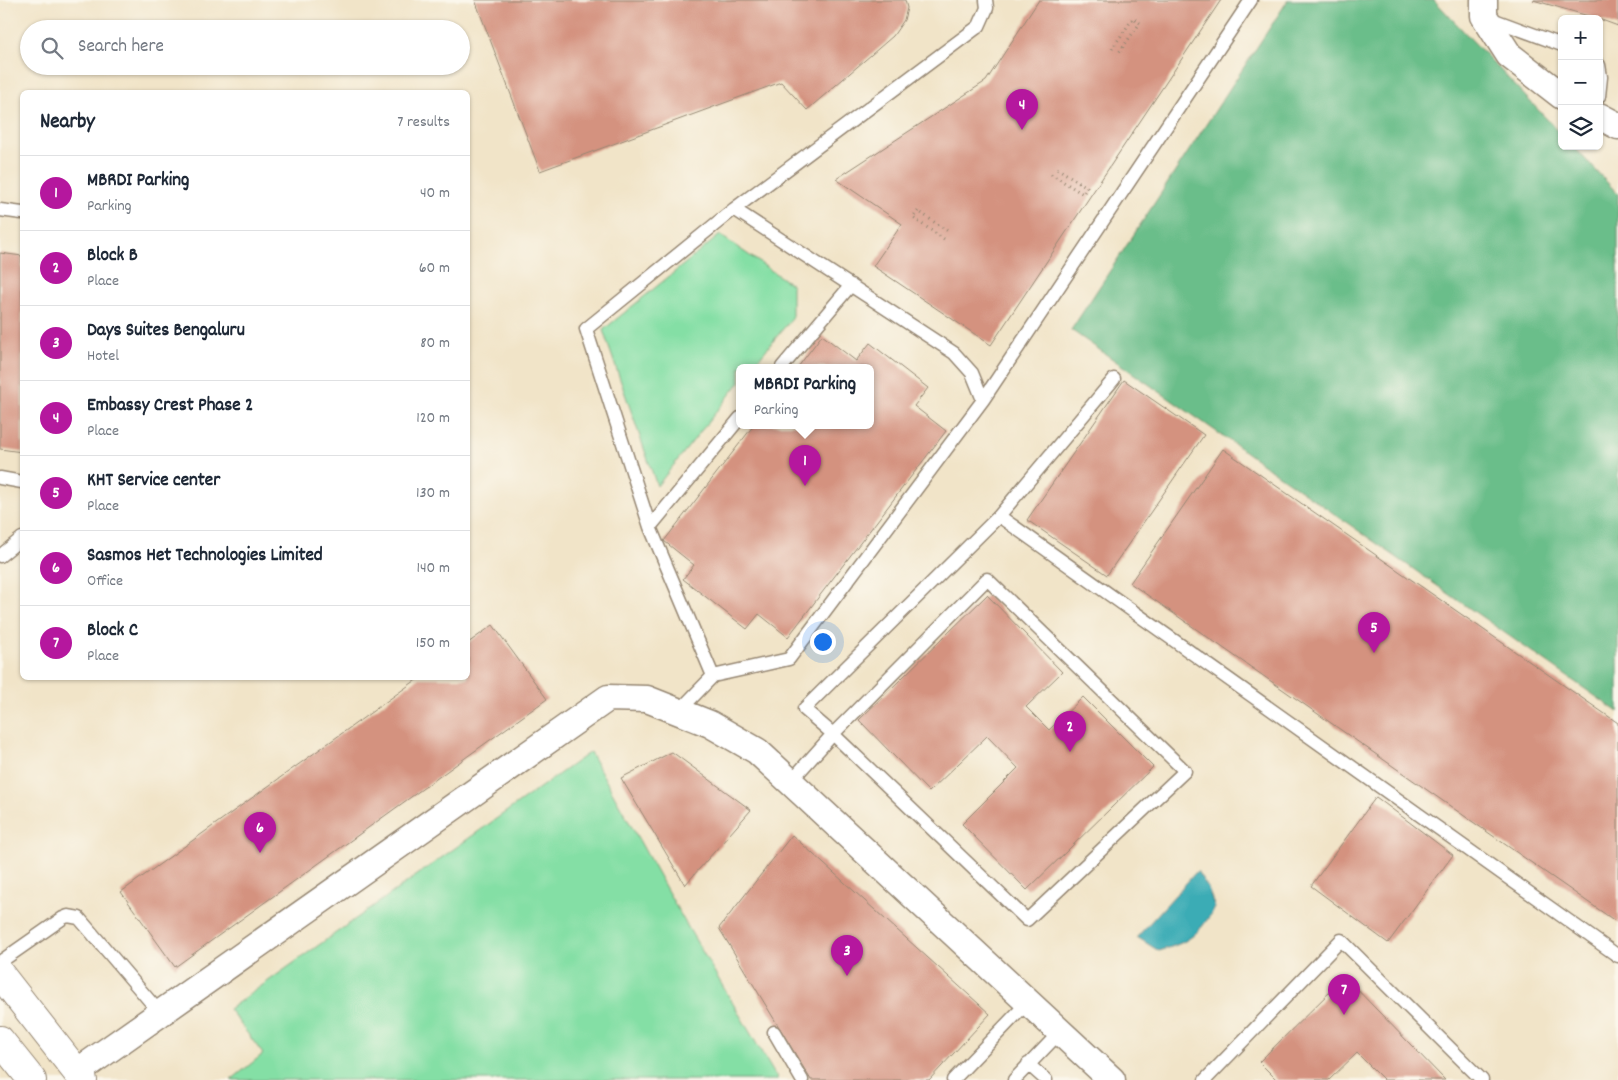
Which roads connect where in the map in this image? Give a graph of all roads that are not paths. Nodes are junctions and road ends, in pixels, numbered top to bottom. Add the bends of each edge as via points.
1 (986, 0) edge
2 (1251, 0) edge
3 (1484, 8) edge
4 (1558, 43) edge
5 (1558, 93) edge
6 (1603, 118) edge
7 (1618, 126) edge
8 (734, 209) junction
9 (0, 210) edge
10 (20, 213) edge
11 (851, 285) junction
12 (785, 364) edge
13 (1114, 379) dead end
14 (983, 400) junction
15 (736, 423) edge
16 (0, 478) edge
17 (20, 482) edge
18 (998, 516) junction
19 (650, 527) junction
20 (20, 540) edge
21 (0, 556) edge
22 (713, 676) junction
23 (679, 711) junction
24 (833, 734) junction
25 (790, 782) junction
26 (1618, 956) edge
27 (0, 962) edge
28 (0, 974) edge
29 (1028, 1002) junction
30 (160, 1013) junction
31 (774, 1032) dead end
32 (1060, 1032) junction
33 (0, 1040) edge
34 (1028, 1064) junction
35 (80, 1076) edge
36 (1207, 1079) edge
37 (32, 1080) edge
38 (802, 1080) edge
39 (953, 1080) edge
40 (1014, 1080) edge
41 (1046, 1080) edge
42 (1112, 1080) edge
43 (1482, 1080) edge

1 - 8 lane via 987,8 979,26
2 - 14 lane
3 - 4 lane
3 - 5 street via 1509,55
6 - 7 street
8 - 11 lane
8 - 19 lane via 586,329
9 - 10 lane
11 - 12 lane
11 - 14 lane via 954,353 972,373
13 - 18 lane
14 - 22 lane via 789,659
15 - 19 lane
16 - 17 lane
18 - 24 lane via 804,709
18 - 26 lane
19 - 22 lane
20 - 21 lane
22 - 23 lane
23 - 25 street via 710,724 757,751
23 - 30 street via 647,699 608,698
24 - 24 lane via 987,579 1185,771 1027,920
24 - 25 lane
25 - 29 street
27 - 30 lane via 63,918 73,916 79,918
28 - 35 main road
29 - 32 street
29 - 39 lane
30 - 35 street
31 - 38 lane
32 - 34 lane
32 - 42 street
33 - 37 main road
34 - 40 lane
34 - 41 lane
36 - 43 lane via 1341,940

